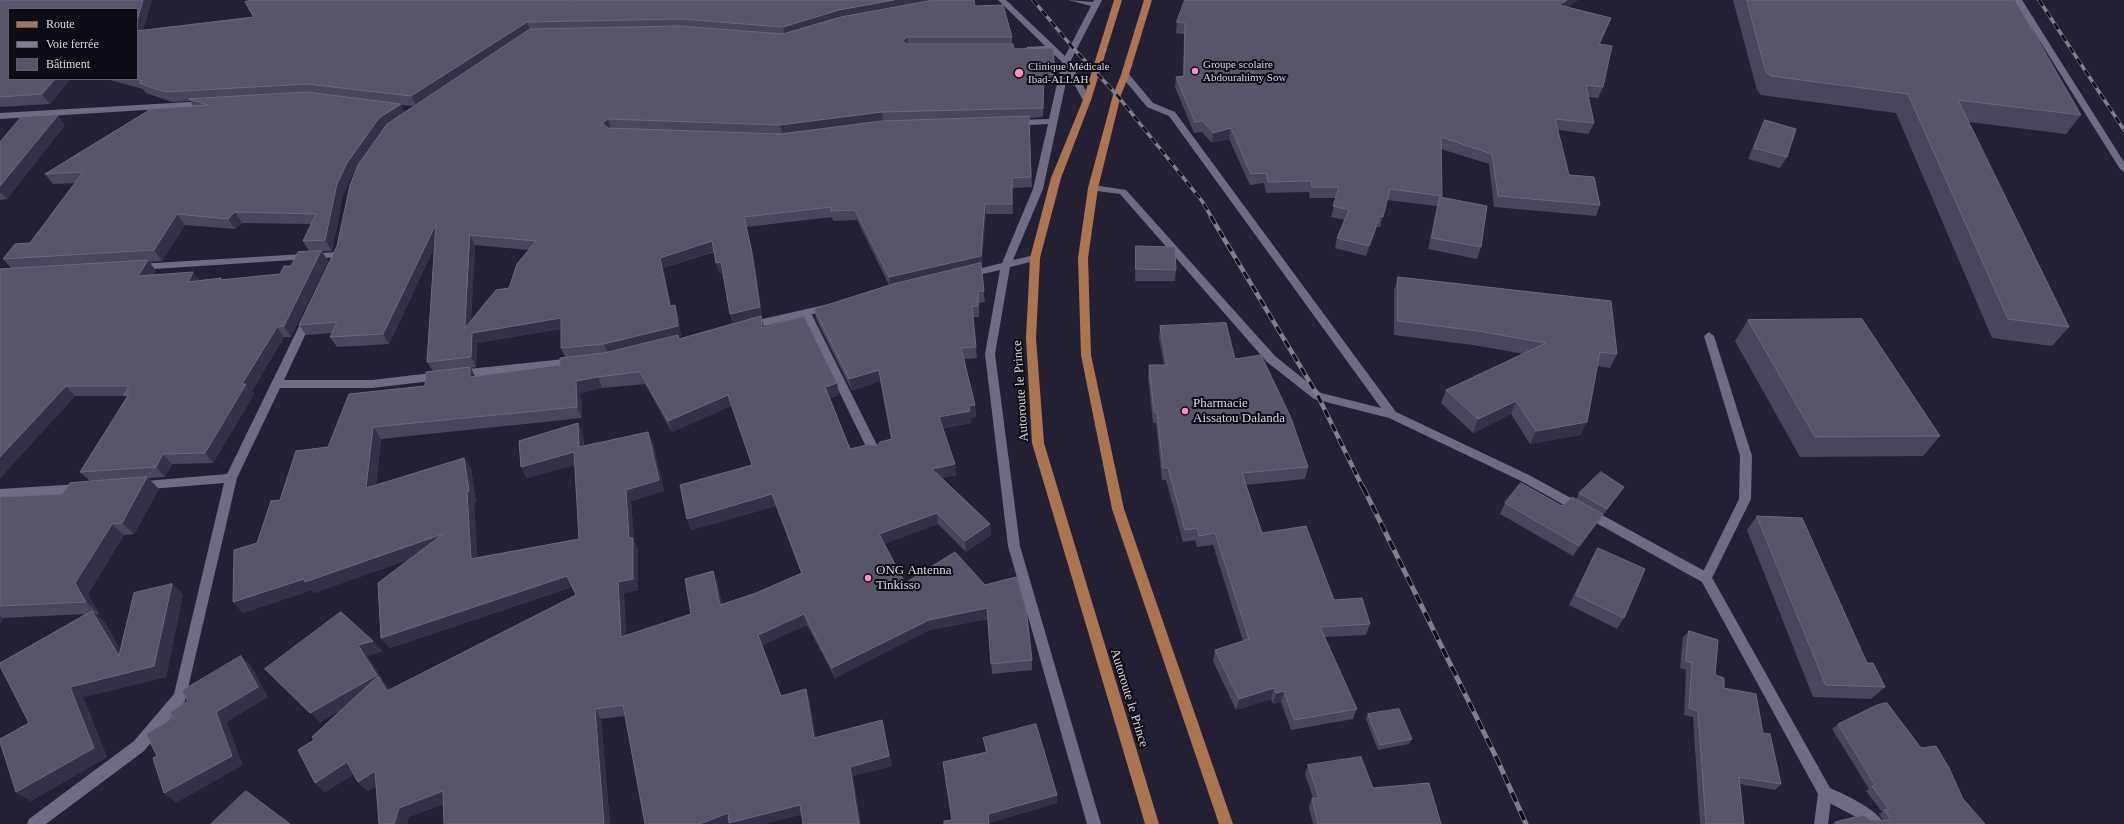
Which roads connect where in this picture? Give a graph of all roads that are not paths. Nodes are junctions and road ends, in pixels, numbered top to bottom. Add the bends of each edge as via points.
1 (1002, 0) edge
2 (1072, 0) edge
3 (1118, 0) edge
4 (1148, 0) edge
5 (2018, 0) edge
6 (1097, 3) edge
7 (1049, 48) junction
8 (1025, 50) edge
9 (1066, 62) junction
10 (1125, 75) junction
11 (1087, 100) junction
12 (219, 103) edge
13 (0, 116) edge
14 (1052, 122) junction
15 (1006, 123) edge
16 (2124, 169) edge
17 (1093, 188) junction
18 (1035, 258) junction
19 (1006, 265) junction
20 (125, 267) edge
21 (330, 269) edge
22 (959, 276) edge
23 (314, 305) edge
24 (836, 306) edge
25 (806, 313) junction
26 (737, 329) edge
27 (1709, 336) dead end
28 (584, 361) edge
29 (277, 384) junction
30 (1392, 415) junction
31 (875, 453) edge
32 (231, 478) junction
33 (128, 486) edge
34 (88, 488) edge
35 (0, 494) edge
36 (1706, 578) junction
37 (1825, 793) junction
38 (34, 824) edge
39 (1094, 824) edge
40 (1152, 824) edge
41 (1226, 824) edge
42 (1821, 824) edge
43 (1877, 824) edge

1 - 7 street
2 - 6 street
3 - 11 main road, Autoroute le Prince
4 - 10 main road
5 - 16 street
6 - 9 street
7 - 8 street
7 - 9 street
9 - 11 street
9 - 14 street
10 - 17 main road via 1117,95
10 - 30 street via 1150,105 1172,114
11 - 18 main road, Autoroute le Prince via 1056,178
12 - 13 street
14 - 15 street
14 - 19 street via 1038,188
17 - 30 street via 1123,192 1271,359 1318,396
17 - 41 main road via 1083,258 1086,355 1092,386 1118,509
18 - 19 street
18 - 40 main road, Autoroute le Prince via 1031,338 1038,443
19 - 22 street
19 - 39 street via 990,354 1014,546
20 - 21 street via 338,251
23 - 29 street
24 - 25 street
25 - 26 street
25 - 31 street
27 - 36 street via 1746,456 1745,499
28 - 29 street via 372,384
29 - 32 street
30 - 36 street via 1525,478
32 - 33 street
32 - 38 street via 180,697 139,746
34 - 35 street
36 - 37 street
37 - 42 street
37 - 43 street via 1863,813

